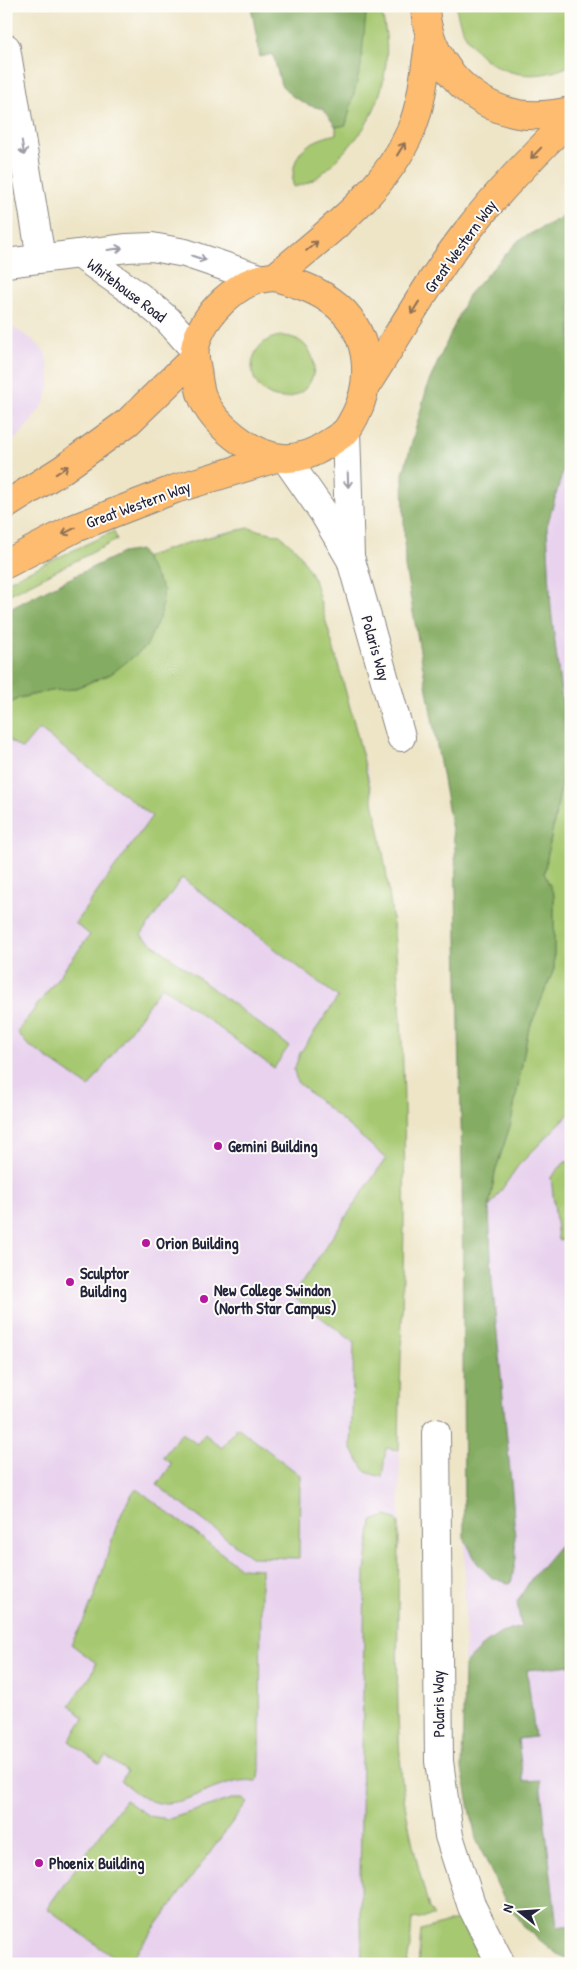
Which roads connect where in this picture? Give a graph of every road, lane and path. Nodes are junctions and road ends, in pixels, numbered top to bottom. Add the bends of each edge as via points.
1 (425, 6) edge
2 (430, 36) junction
3 (6, 48) edge
4 (571, 111) edge
5 (571, 118) edge
6 (79, 254) junction
7 (42, 258) junction
8 (6, 263) edge
9 (267, 278) junction
10 (194, 353) junction
11 (366, 387) junction
12 (346, 431) junction
13 (281, 458) junction
14 (6, 505) edge
15 (350, 560) junction
16 (6, 564) edge
17 (401, 737) dead end
18 (436, 1433) dead end
19 (501, 1964) edge

1 - 2 main road
2 - 4 main road via 450,72 486,102 519,114 553,115
9 -> 2 main road via 327,233 373,188 404,144 418,108
3 -> 7 street
5 -> 11 main road, Great Western Way via 465,234
6 - 7 street, Whitehouse Road
6 -> 9 street, Whitehouse Road via 152,247 185,253
6 - 10 street, Whitehouse Road via 168,320
7 - 8 street, Whitehouse Road
9 - 10 main road via 231,294 217,307 206,321
9 - 11 main road via 298,283 315,291 345,314 365,353
10 - 13 main road via 203,398 212,413 241,442 259,452
14 -> 10 main road via 128,422
11 - 12 main road
12 - 13 main road via 307,455
12 -> 15 street, Polaris Way
13 - 15 street, Polaris Way via 323,512
13 -> 16 main road, Great Western Way via 112,513 75,528
15 - 17 street, Polaris Way
18 - 19 street, Polaris Way via 439,1761 449,1836 472,1907

